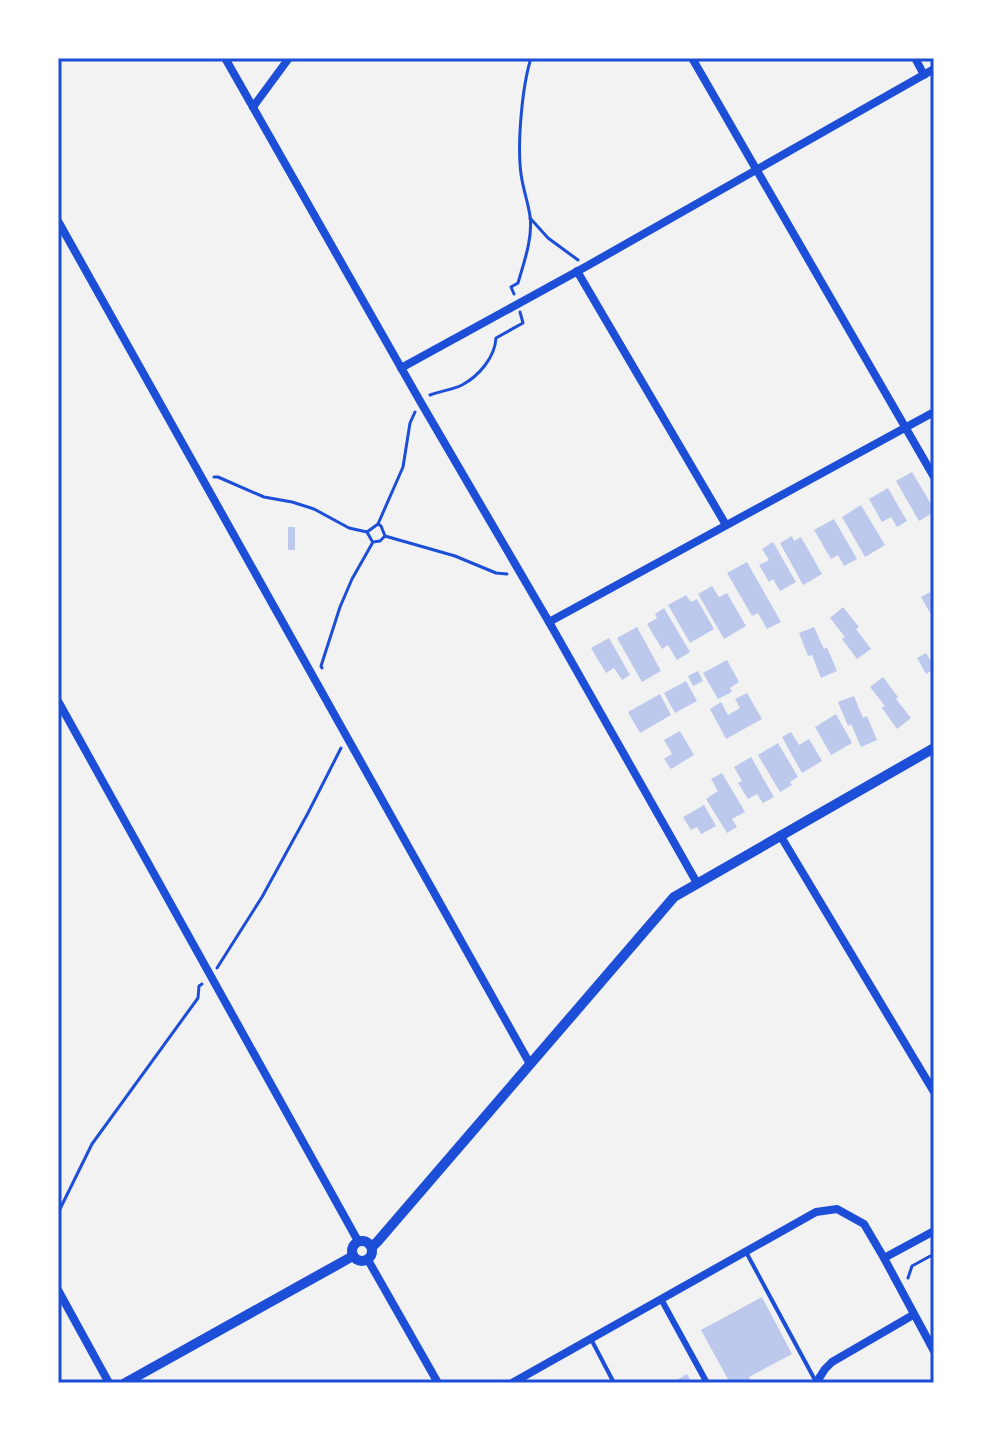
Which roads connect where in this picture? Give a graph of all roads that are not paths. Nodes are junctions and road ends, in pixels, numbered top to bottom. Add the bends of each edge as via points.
1 (225, 58) edge
2 (289, 58) edge
3 (692, 58) edge
4 (915, 58) edge
5 (934, 69) edge
6 (924, 75) junction
7 (253, 107) junction
8 (756, 170) junction
9 (58, 221) edge
10 (577, 271) junction
11 (401, 368) junction
12 (934, 412) edge
13 (905, 428) junction
14 (934, 477) edge
15 (726, 525) junction
16 (549, 622) junction
17 (58, 701) edge
18 (934, 748) edge
19 (780, 835) junction
20 (697, 883) junction
21 (530, 1064) junction
22 (934, 1092) edge
23 (934, 1231) edge
24 (358, 1241) junction
25 (372, 1247) junction
26 (746, 1252) junction
27 (353, 1256) junction
28 (884, 1258) junction
29 (368, 1260) junction
30 (58, 1290) edge
31 (661, 1299) junction
32 (913, 1315) junction
33 (591, 1339) junction
34 (934, 1351) edge
35 (816, 1382) edge
36 (109, 1383) edge
37 (125, 1383) edge
38 (438, 1383) edge
39 (512, 1383) edge
40 (614, 1383) edge
41 (707, 1383) edge

1 - 7 street
2 - 7 street
3 - 8 street
4 - 6 street
5 - 6 street
6 - 8 street
7 - 11 street
8 - 10 street
8 - 13 street
9 - 21 street
10 - 11 street
10 - 15 street
11 - 16 street
12 - 13 street
13 - 14 street
13 - 15 street
15 - 16 street
16 - 20 street
17 - 24 street
18 - 19 street
19 - 20 street
19 - 22 street
20 - 21 street via 674,897
21 - 25 street
23 - 28 street
24 - 25 street
24 - 27 street
25 - 29 street
26 - 28 street via 816,1212 837,1209 864,1224
26 - 31 street
26 - 35 lane
27 - 29 street
27 - 37 street
28 - 32 street
29 - 38 street
30 - 36 street
31 - 33 street
31 - 41 street
32 - 34 street
32 - 35 street via 832,1362
33 - 39 street
33 - 40 lane

